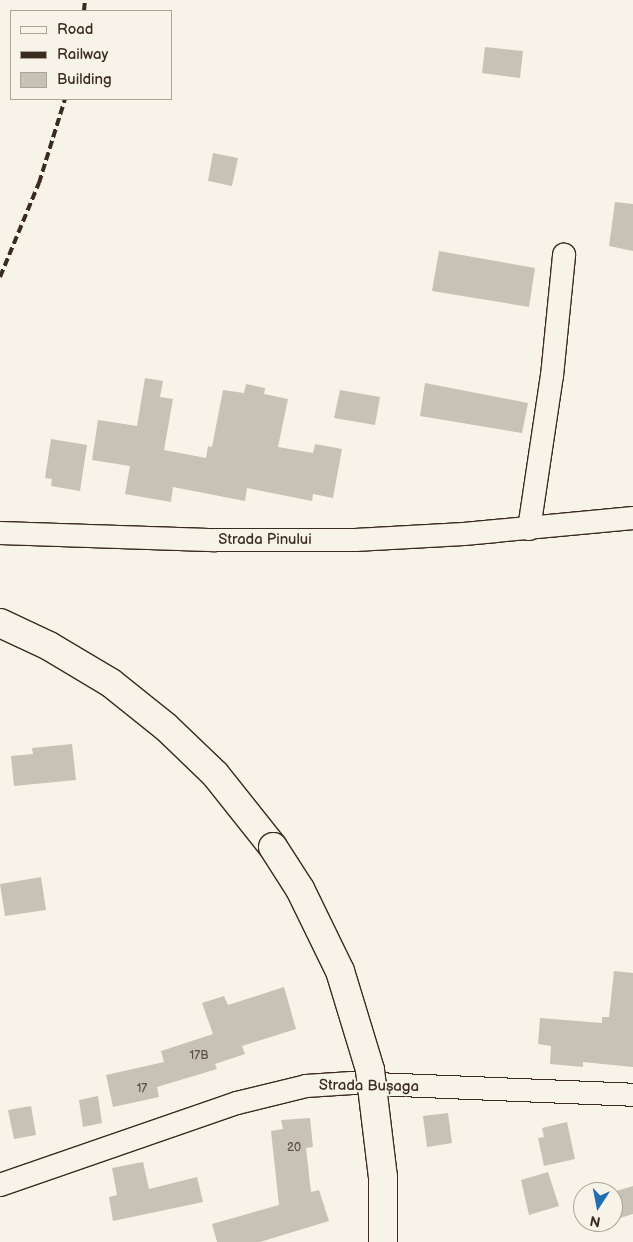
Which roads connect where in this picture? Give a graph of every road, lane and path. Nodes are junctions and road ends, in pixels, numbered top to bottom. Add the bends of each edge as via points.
1 (564, 255) dead end
2 (633, 518) edge
3 (529, 529) junction
4 (0, 533) edge
5 (0, 623) edge
6 (633, 1095) edge
7 (0, 1185) edge
8 (383, 1242) edge

1 - 3 street via 552,376
2 - 3 street, Strada Pinului
3 - 4 street, Strada Pinului via 355,540 216,540
5 - 8 highway, bridge via 50,646 111,683 166,727 215,774 273,847 300,889 332,954 370,1070 383,1177
6 - 7 street, Strada Bușaga via 352,1083 306,1086 238,1103

